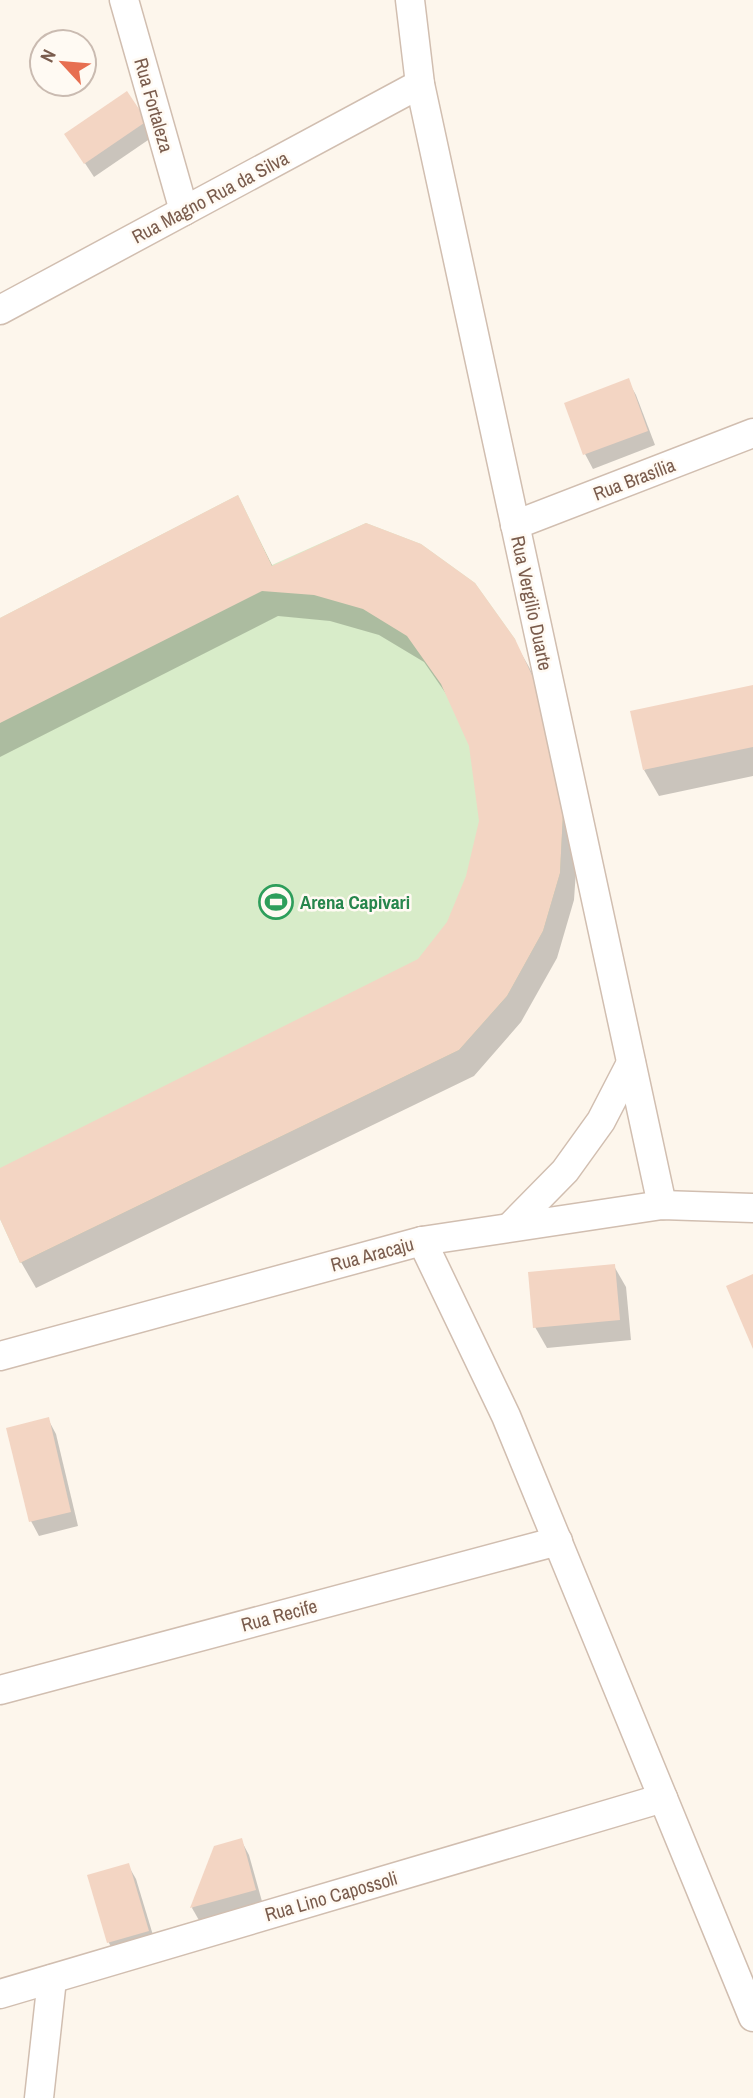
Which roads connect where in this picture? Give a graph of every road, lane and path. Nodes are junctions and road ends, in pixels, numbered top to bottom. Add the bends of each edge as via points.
1 (124, 0) edge
2 (410, 0) edge
3 (420, 84) junction
4 (184, 211) junction
5 (0, 310) edge
6 (753, 433) edge
7 (515, 524) junction
8 (631, 1063) junction
9 (662, 1205) junction
10 (753, 1208) edge
11 (511, 1226) junction
12 (422, 1241) junction
13 (0, 1356) edge
14 (558, 1541) junction
15 (0, 1690) edge
16 (663, 1798) junction
17 (52, 1979) junction
18 (0, 1994) edge
19 (753, 2017) edge
20 (39, 2098) edge

1 - 4 street, Rua Fortaleza
2 - 3 street, Rua Vergilio Duarte
3 - 4 street, Rua Magno Rua da Silva
3 - 7 street, Rua Vergilio Duarte
4 - 5 street, Rua Magno Rua da Silva
6 - 7 street, Rua Brasília
7 - 8 street, Rua Vergilio Duarte
8 - 9 street, Rua Vergilio Duarte
8 - 11 street via 601,1121 565,1171
9 - 10 street, Rua Aracaju
9 - 11 street, Rua Aracaju
11 - 12 street, Rua Aracaju
12 - 13 street, Rua Aracaju
12 - 14 street via 506,1416
14 - 15 street, Rua Recife
14 - 16 street
16 - 17 street, Rua Lino Capossoli
16 - 19 street
17 - 18 street, Rua Lino Capossoli
17 - 20 street

